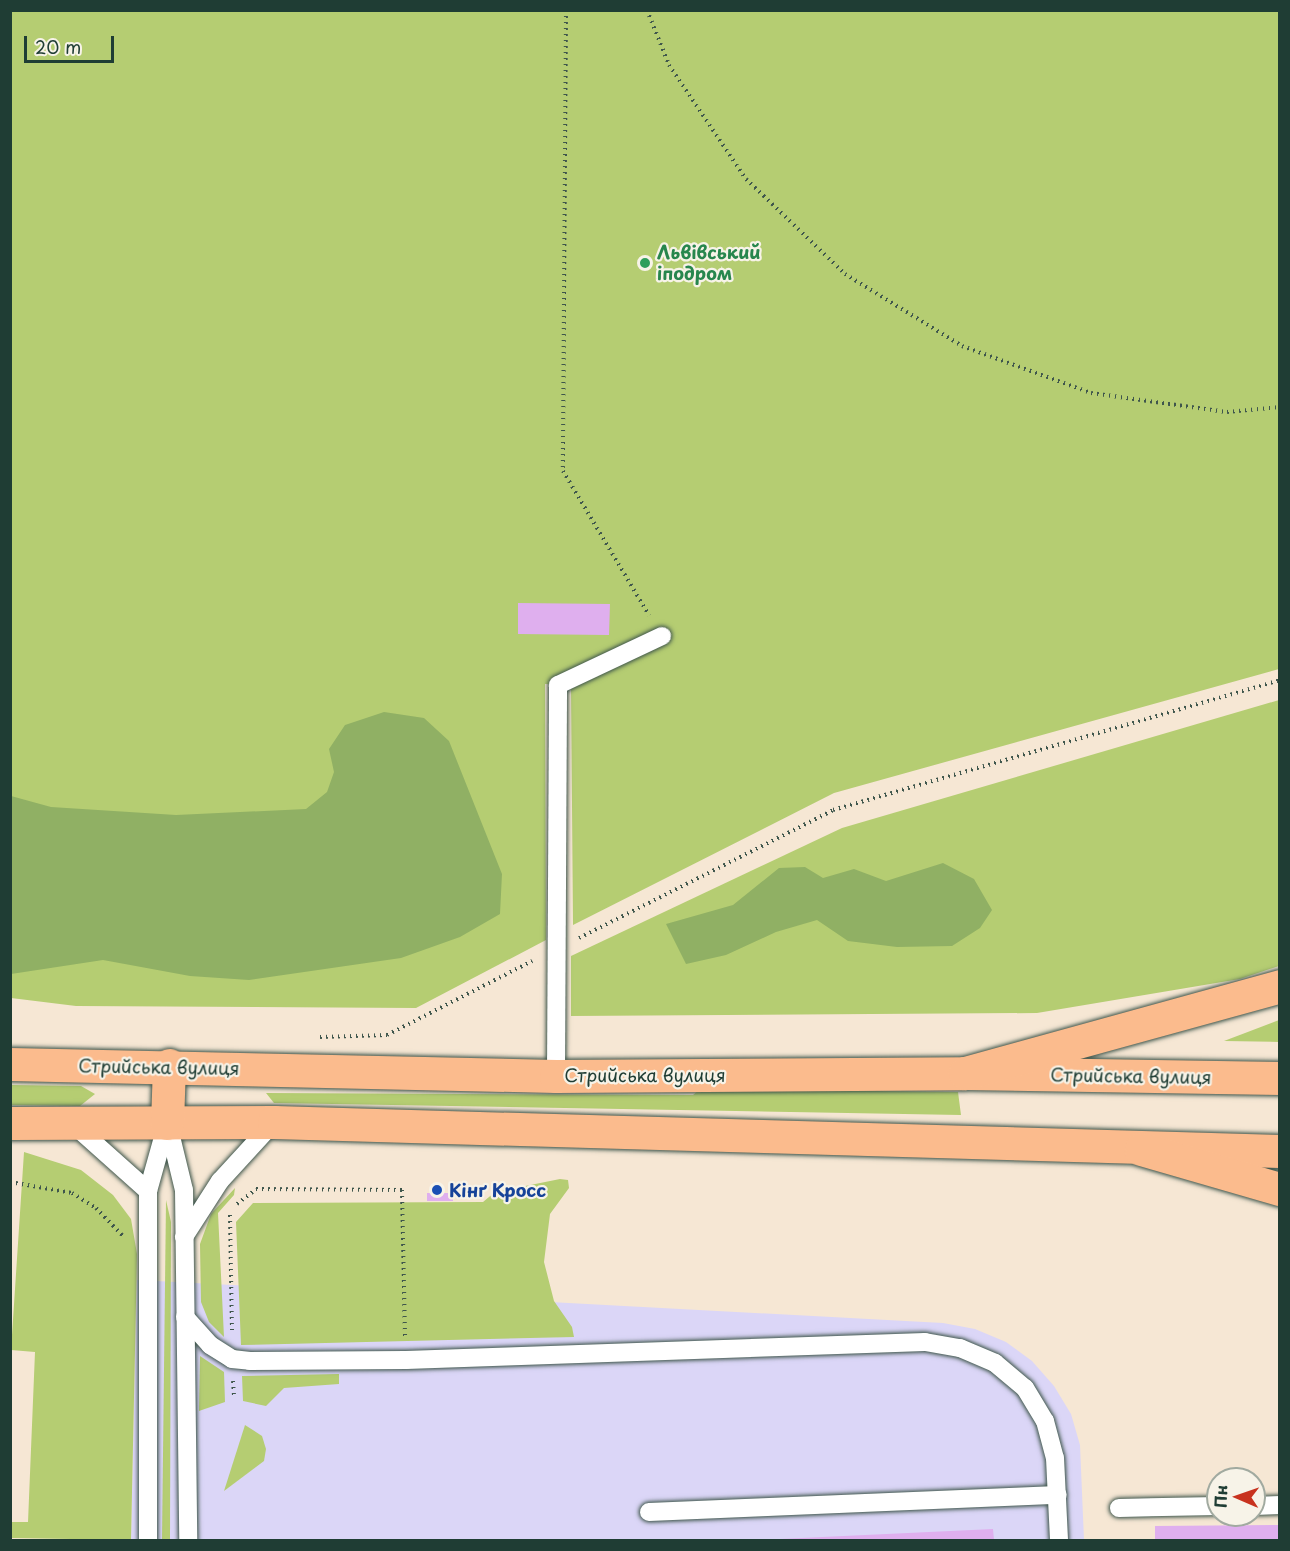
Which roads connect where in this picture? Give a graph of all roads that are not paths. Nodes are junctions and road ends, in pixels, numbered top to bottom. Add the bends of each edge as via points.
1 (662, 636) road end
2 (1280, 986) edge
3 (10, 1064) edge
4 (169, 1065) junction
5 (965, 1073) junction
6 (556, 1076) junction
7 (1280, 1078) edge
8 (167, 1122) junction
9 (274, 1122) junction
10 (10, 1123) edge
11 (72, 1123) junction
12 (1141, 1149) junction
13 (1280, 1151) edge
14 (1280, 1189) edge
15 (148, 1191) junction
16 (184, 1237) junction
17 (185, 1317) junction
18 (1058, 1494) junction
19 (1206, 1506) edge
20 (1119, 1508) dead end
21 (649, 1512) dead end
22 (148, 1540) edge
23 (188, 1540) edge
24 (1059, 1540) edge

1 - 6 lane via 558,684
2 - 5 main road
3 - 4 main road, Стрийська вулиця
4 - 6 main road, Стрийська вулиця
4 - 8 main road
5 - 6 main road, Стрийська вулиця
5 - 7 main road, Стрийська вулиця
8 - 9 main road
8 - 11 main road
8 - 15 lane
8 - 16 lane via 184,1190
9 - 12 main road
9 - 16 lane via 219,1181
10 - 11 main road
11 - 15 lane
12 - 13 main road
12 - 14 main road
15 - 22 lane
16 - 17 lane
17 - 18 lane via 210,1345 232,1359 406,1360 925,1342 960,1348 995,1363 1024,1388 1045,1421 1055,1458
17 - 23 lane
18 - 21 lane
18 - 24 lane
19 - 20 lane

